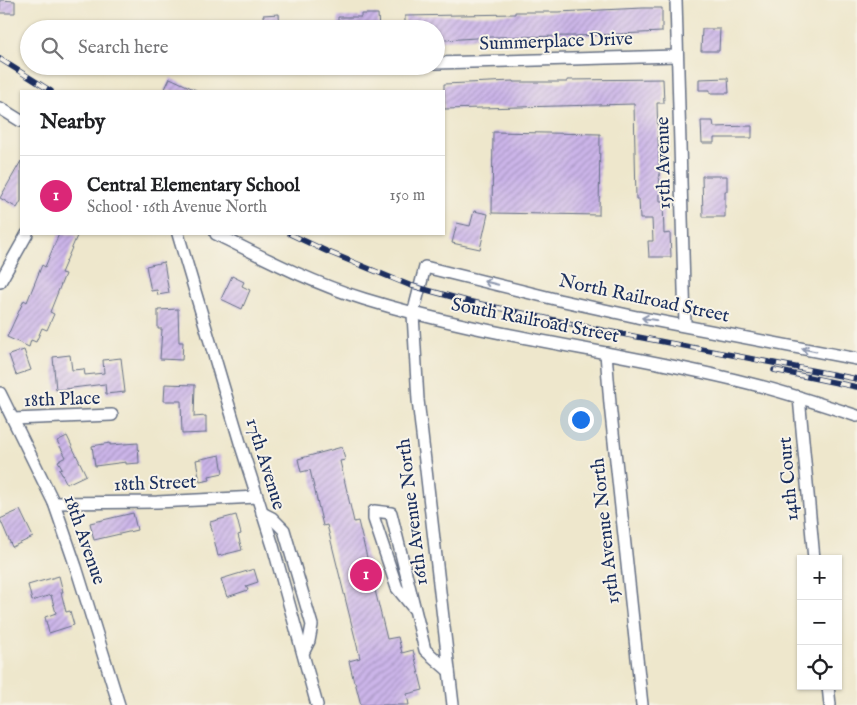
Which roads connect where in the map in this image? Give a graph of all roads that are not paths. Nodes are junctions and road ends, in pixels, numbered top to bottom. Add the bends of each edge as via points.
1 (676, 0) edge
2 (676, 56) junction
3 (445, 63) edge
4 (0, 108) edge
5 (20, 120) edge
6 (25, 235) edge
7 (178, 235) edge
8 (218, 235) edge
9 (426, 267) joint
10 (0, 282) edge
11 (413, 314) junction
12 (685, 325) junction
13 (606, 354) junction
14 (857, 359) edge
15 (0, 393) edge
16 (799, 397) junction
17 (112, 416) dead end
18 (857, 416) edge
19 (13, 419) junction
20 (257, 496) junction
21 (54, 503) junction
22 (262, 513) junction
23 (814, 555) edge
24 (415, 610) junction
25 (303, 654) junction
26 (449, 671) junction
27 (828, 690) edge
28 (119, 705) edge
29 (317, 705) edge
30 (453, 705) edge
31 (642, 705) edge
32 (830, 705) edge

1 - 2 street, 15th Avenue
2 - 3 street, Summerplace Drive
2 - 12 street, 15th Avenue
4 - 5 street
6 - 10 street
7 - 20 street, 17th Avenue
8 - 11 street, South Railroad Street via 324,285
9 - 11 street, 16th Avenue North
12 -> 9 street, North Railroad Street via 559,300
11 - 13 street, South Railroad Street
11 - 26 street, 16th Avenue North via 418,400
14 -> 12 street, North Railroad Street
13 - 16 street, South Railroad Street via 717,376
13 - 31 street, 15th Avenue North
15 - 19 street, 18th Avenue
16 - 18 street, South Railroad Street
16 - 23 street, 14th Court
17 - 19 street, 18th Place
19 - 21 street, 18th Avenue
20 - 21 street, 18th Street via 157,502
20 - 22 street, 17th Avenue
21 - 28 street, 18th Avenue
22 - 25 street, 17th Avenue
22 - 25 street via 284,530 312,625
24 - 24 street via 391,513 374,510 374,519 397,588
24 - 26 street via 425,650
25 - 29 street, 17th Avenue
26 - 30 street, 16th Avenue North
27 - 32 street

